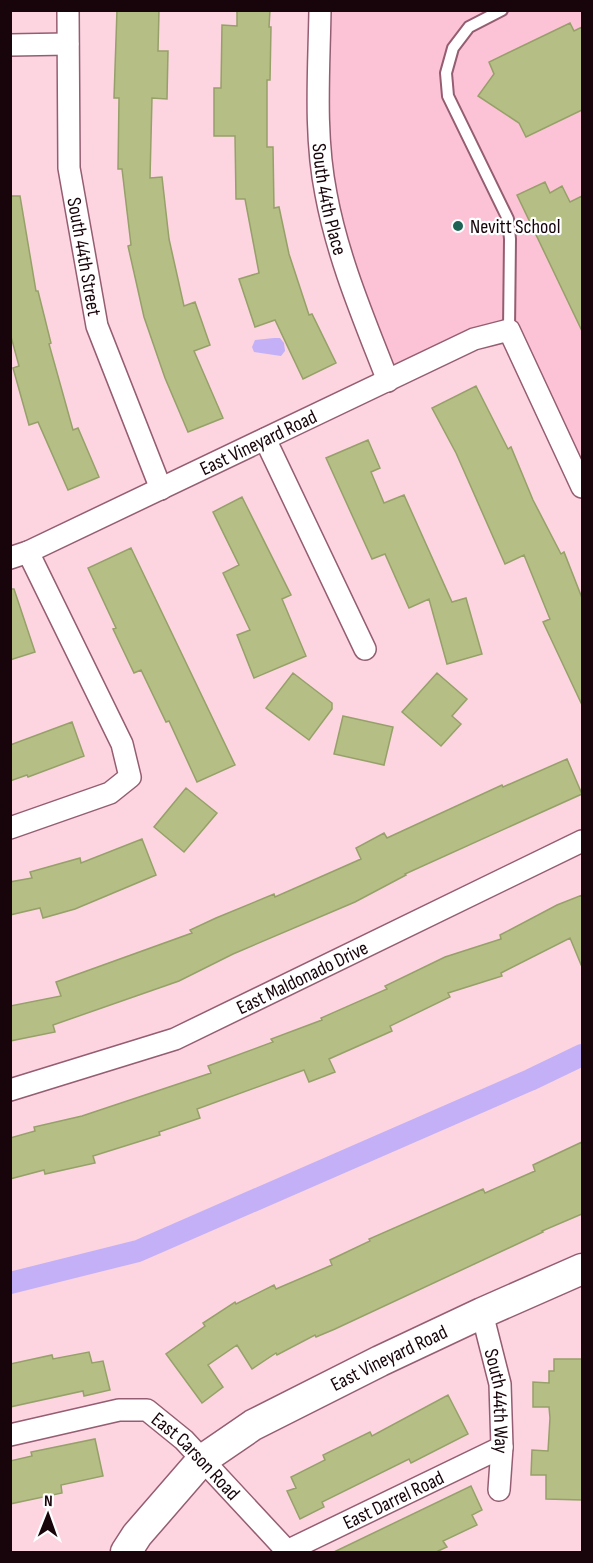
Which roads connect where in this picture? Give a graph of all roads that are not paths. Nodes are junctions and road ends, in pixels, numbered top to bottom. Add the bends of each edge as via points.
1 (69, 10) edge
2 (320, 10) edge
3 (502, 10) edge
4 (68, 44) junction
5 (10, 45) edge
6 (509, 330) junction
7 (388, 381) junction
8 (265, 439) junction
9 (582, 487) edge
10 (161, 489) junction
11 (19, 555) edge
12 (365, 649) dead end
13 (10, 828) edge
14 (582, 841) edge
15 (10, 1090) edge
16 (582, 1269) edge
17 (482, 1313) junction
18 (10, 1435) edge
19 (502, 1447) junction
20 (202, 1460) junction
21 (499, 1490) dead end
22 (126, 1552) edge
23 (287, 1552) edge

1 - 4 street, South 44th Street
2 - 7 street, South 44th Place via 318,123 326,192 342,260
3 - 6 lane via 469,27 453,48 446,73 448,96 508,219
4 - 5 street
4 - 10 street, South 44th Street via 69,168 97,326
6 - 7 street, East Vineyard Road via 474,339
6 - 9 street
7 - 8 street, East Vineyard Road
8 - 10 street, East Vineyard Road
8 - 12 street
10 - 11 street, East Vineyard Road
11 - 13 street via 122,744 130,777 110,793
14 - 15 street, East Maldonado Drive via 175,1039
16 - 17 street, East Vineyard Road
17 - 19 street, South 44th Way via 501,1384
17 - 20 street, East Vineyard Road via 253,1425
18 - 20 street, East Carson Road via 120,1410 147,1410
19 - 21 street, South 44th Way
19 - 23 street, East Darrel Road
20 - 22 street
20 - 23 street, East Carson Road

